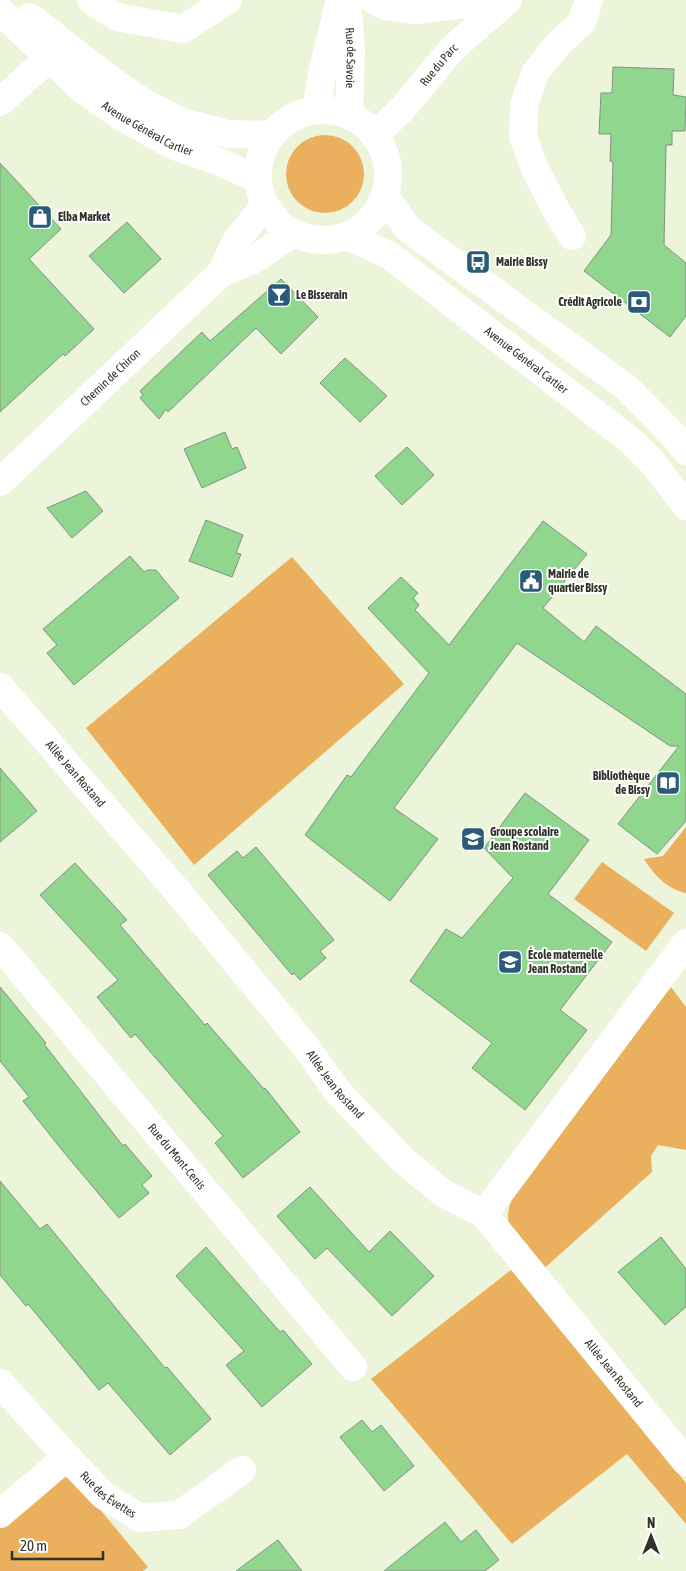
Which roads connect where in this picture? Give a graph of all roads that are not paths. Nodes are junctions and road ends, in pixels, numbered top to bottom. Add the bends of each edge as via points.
1 (9, 0) edge
2 (91, 0) edge
3 (228, 0) edge
4 (340, 0) edge
5 (348, 0) edge
6 (374, 0) edge
7 (502, 0) edge
8 (508, 0) edge
9 (589, 0) edge
10 (0, 11) edge
11 (41, 50) junction
12 (0, 102) edge
13 (316, 110) junction
14 (350, 116) junction
15 (174, 117) junction
16 (271, 135) junction
17 (375, 135) junction
18 (258, 179) junction
19 (385, 195) junction
20 (265, 206) junction
21 (293, 233) junction
22 (347, 236) junction
23 (572, 236) dead end
24 (221, 273) junction
25 (686, 451) edge
26 (0, 482) edge
27 (686, 506) edge
28 (0, 687) edge
29 (686, 943) edge
30 (0, 946) edge
31 (484, 1214) junction
32 (353, 1367) dead end
33 (0, 1383) edge
34 (66, 1457) junction
35 (686, 1462) edge
36 (242, 1470) dead end
37 (0, 1514) edge

1 - 15 street, Avenue Général Cartier via 107,77 144,103
2 - 3 street via 117,17 183,28
4 - 13 street, Rue de Savoie
5 - 14 street, Rue de Savoie
6 - 7 street via 385,6 415,10
8 - 17 street, Rue du Parc via 451,50 403,108
9 - 23 street via 582,22 535,72 524,105 523,137 529,154
10 - 11 street, Avenue Général Cartier
11 - 12 street
11 - 15 street, Avenue Général Cartier via 59,56 145,117
11 - 18 street, Avenue Général Cartier via 82,88 134,124 172,145
13 - 14 street
13 - 16 street via 294,116
14 - 17 street
15 - 16 street, Avenue Général Cartier via 228,134
16 - 18 street via 261,156
17 - 19 street via 386,156 389,176
18 - 20 street
19 - 22 street via 371,220
19 - 25 street via 407,228 627,388
20 - 21 street via 276,222
20 - 24 street, Chemin de Chiron via 236,241
21 - 22 street via 313,240
21 - 24 street, Chemin de Chiron via 255,259
22 - 27 street, Avenue Général Cartier via 389,254 630,440 653,463
24 - 26 street, Chemin de Chiron
28 - 31 street, Allée Jean Rostand via 157,865 305,1046 338,1092 404,1160 443,1193
29 - 31 street
30 - 32 street, Rue du Mont-Cenis
31 - 35 street, Allée Jean Rostand
33 - 34 street, Rue des Évettes
34 - 36 street, Rue des Évettes via 103,1495 140,1518 179,1515
34 - 37 street

